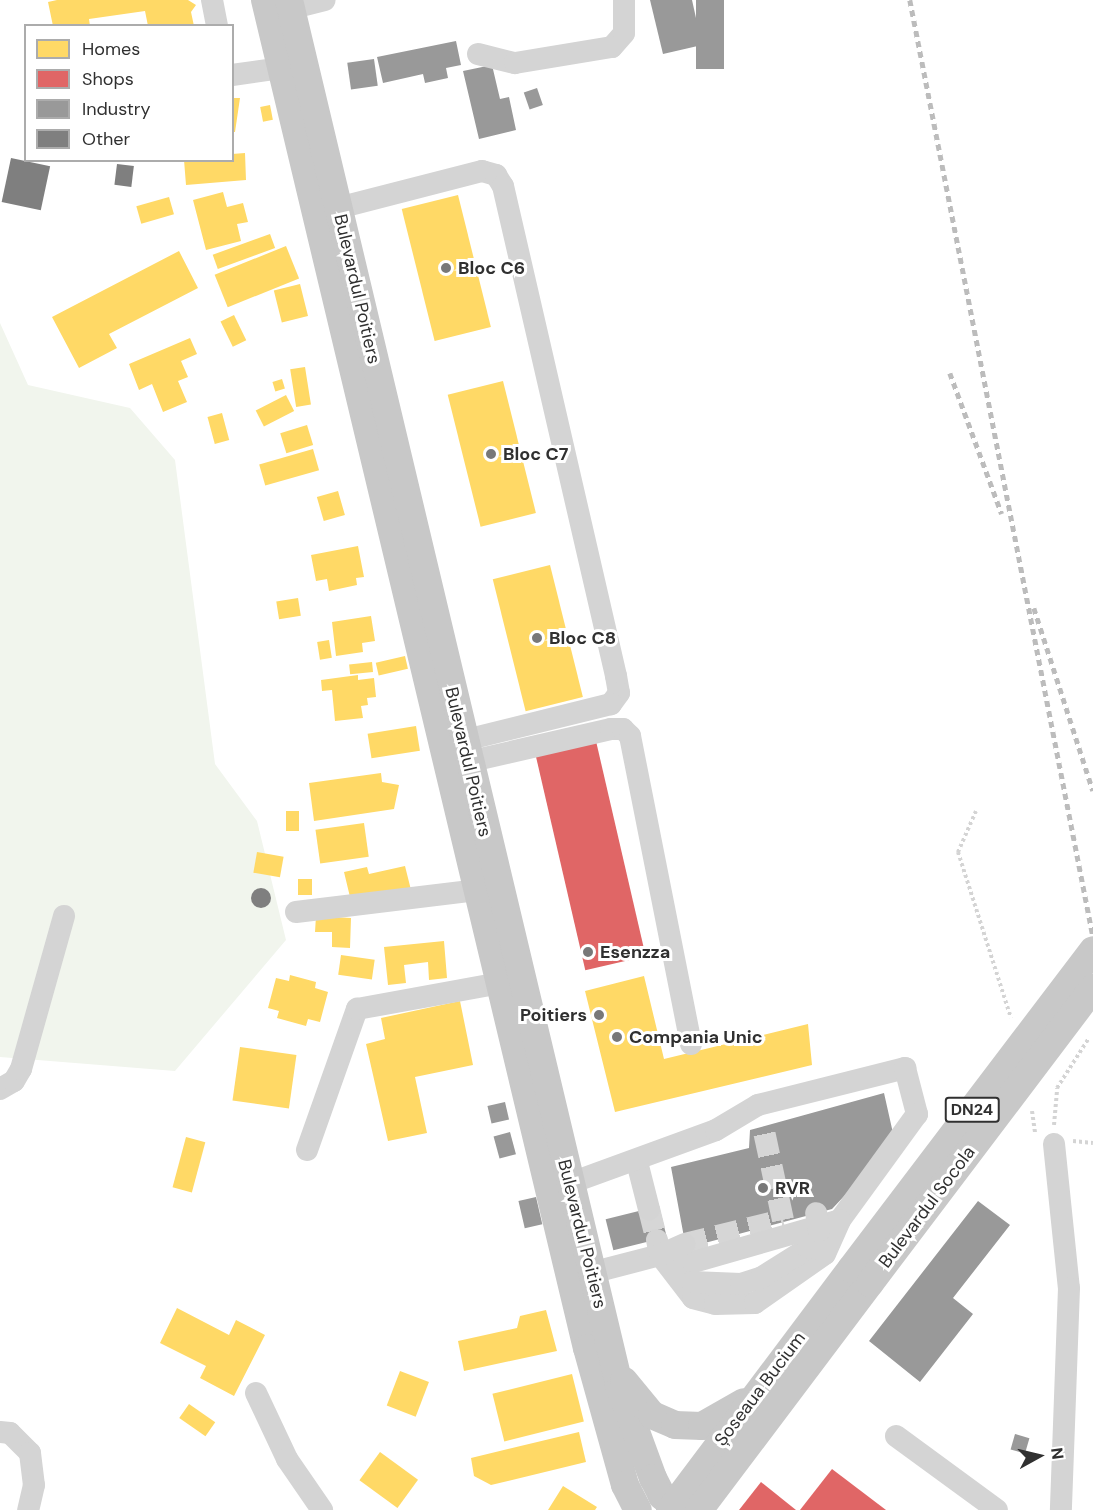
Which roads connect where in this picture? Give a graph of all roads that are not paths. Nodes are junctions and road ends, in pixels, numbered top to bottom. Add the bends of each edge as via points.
1 (212, 0) edge
2 (325, 0) edge
3 (624, 0) edge
4 (278, 6) edge
5 (217, 24) edge
6 (478, 54) dead end
7 (281, 68) junction
8 (234, 75) edge
9 (338, 208) junction
10 (455, 754) junction
11 (477, 890) junction
12 (296, 912) dead end
13 (64, 916) dead end
14 (1093, 950) edge
15 (510, 981) junction
16 (1093, 988) edge
17 (691, 1044) dead end
18 (0, 1089) edge
19 (758, 1105) junction
20 (763, 1127) tunnel mouth
21 (1054, 1144) road end
22 (307, 1150) dead end
23 (637, 1162) junction
24 (560, 1187) junction
25 (649, 1209) tunnel mouth
26 (816, 1213) dead end
27 (840, 1220) junction
28 (686, 1245) tunnel mouth
29 (664, 1256) junction
30 (581, 1276) junction
31 (861, 1276) junction
32 (598, 1346) junction
33 (762, 1387) junction
34 (256, 1393) dead end
35 (0, 1432) edge
36 (896, 1436) dead end
37 (975, 1504) edge
38 (680, 1509) edge
39 (28, 1510) edge
40 (322, 1510) edge
41 (619, 1510) edge
42 (638, 1510) edge
43 (997, 1510) edge
44 (1061, 1510) edge

1 - 5 street
2 - 4 street
3 - 6 street via 624,33 612,47 515,63
4 - 7 main road, Bulevardul Poitiers
4 - 9 main road, Bulevardul Poitiers
7 - 8 street
7 - 10 main road, Bulevardul Poitiers
9 - 10 main road, Bulevardul Poitiers
9 - 10 street via 482,171 496,175 503,186 619,693 611,704
10 - 11 main road, Bulevardul Poitiers
10 - 15 main road, Bulevardul Poitiers
10 - 17 street via 611,729 623,729 630,736
11 - 12 street
11 - 15 main road, Bulevardul Poitiers
13 - 18 street via 21,1069 14,1081
14 - 31 main road, Bulevardul Socola / DN24, bridge
15 - 22 street via 357,1009
15 - 24 main road, Bulevardul Poitiers
16 - 31 main road, Bulevardul Socola / DN24, bridge
19 - 20 street
19 - 23 street via 716,1130
19 - 27 street via 905,1068 917,1114
21 - 44 street via 1069,1288
23 - 24 street
23 - 25 street
24 - 30 main road, Bulevardul Poitiers
26 - 29 street, bridge via 819,1231 808,1248 762,1277 741,1284 692,1282
27 - 29 street
27 - 29 street via 825,1254 755,1303 715,1304 693,1298
28 - 29 street
29 - 30 street
30 - 32 main road, Bulevardul Poitiers
31 - 33 main road, Șoseaua Bucium / DN24
31 - 38 main road, Șoseaua Bucium / DN24
32 - 33 main road via 628,1390 652,1415 675,1425 702,1426 733,1412
32 - 38 main road, Bulevardul Poitiers via 620,1388 662,1496
32 - 41 main road via 589,1386
32 - 42 main road, Bulevardul Poitiers via 625,1485
33 - 38 main road, Șoseaua Bucium / DN24
34 - 40 street via 288,1459
35 - 39 street via 10,1433 30,1454 34,1485
36 - 37 street
37 - 43 street

